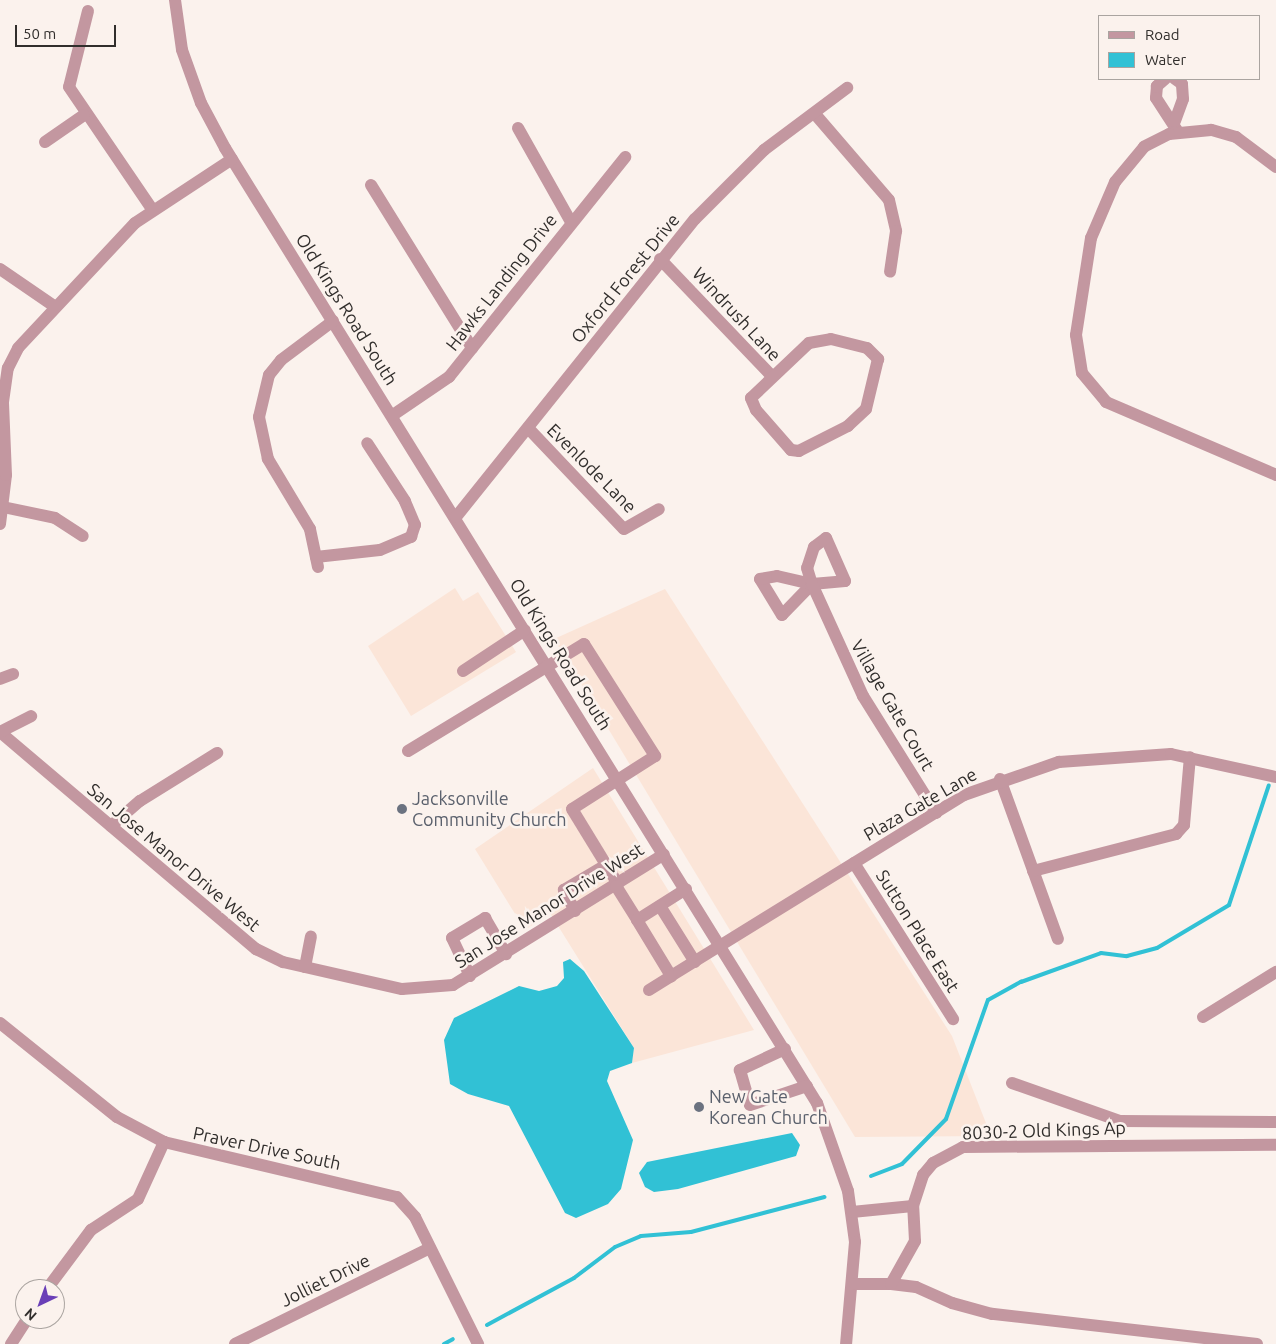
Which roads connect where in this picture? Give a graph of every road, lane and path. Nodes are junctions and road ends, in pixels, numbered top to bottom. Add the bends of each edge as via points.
1 (175, 0) edge
2 (88, 11) dead end
3 (1164, 80) edge
4 (1176, 80) edge
5 (847, 88) dead end
6 (84, 114) junction
7 (815, 114) junction
8 (1176, 127) junction
9 (518, 128) dead end
10 (46, 142) dead end
11 (625, 158) dead end
12 (232, 159) junction
13 (1276, 167) edge
14 (371, 185) dead end
15 (152, 209) junction
16 (571, 222) junction
17 (660, 259) junction
18 (0, 268) edge
19 (890, 272) dead end
20 (54, 306) junction
21 (333, 321) junction
22 (472, 348) junction
23 (772, 376) junction
24 (393, 415) junction
25 (528, 428) junction
26 (368, 443) dead end
27 (1276, 475) edge
28 (3, 507) junction
29 (659, 509) dead end
30 (456, 517) junction
31 (0, 524) edge
32 (83, 536) dead end
33 (812, 584) dead end
34 (525, 630) junction
35 (548, 666) junction
36 (463, 671) dead end
37 (14, 674) dead end
38 (0, 679) edge
39 (31, 716) dead end
40 (0, 732) edge
41 (408, 750) dead end
42 (217, 753) dead end
43 (1190, 757) junction
44 (1276, 777) edge
45 (1000, 779) junction
46 (617, 780) junction
47 (936, 813) junction
48 (111, 826) junction
49 (664, 854) junction
50 (854, 863) junction
51 (606, 864) junction
52 (1033, 871) junction
53 (617, 885) junction
54 (686, 890) junction
55 (660, 906) junction
56 (575, 911) junction
57 (637, 920) junction
58 (312, 937) dead end
59 (1058, 939) dead end
60 (720, 944) junction
61 (506, 954) junction
62 (695, 962) junction
63 (305, 966) junction
64 (1276, 972) edge
65 (470, 976) junction
66 (671, 976) junction
67 (649, 990) dead end
68 (1203, 1017) dead end
69 (953, 1019) dead end
70 (0, 1023) edge
71 (785, 1049) junction
72 (1012, 1083) dead end
73 (806, 1086) junction
74 (1276, 1122) edge
75 (164, 1142) junction
76 (1276, 1144) edge
77 (913, 1206) junction
78 (852, 1212) junction
79 (430, 1248) junction
80 (54, 1279) edge
81 (855, 1284) junction
82 (891, 1284) junction
83 (21, 1329) edge
84 (11, 1344) edge
85 (235, 1344) edge
86 (478, 1344) edge
87 (846, 1344) edge
88 (1258, 1344) edge

1 - 12 street, Old Kings Road South via 179,38 198,94
2 - 6 street via 69,87
3 - 8 street via 1157,86 1156,98
4 - 8 street via 1182,84 1182,99
5 - 7 street, Oxford Forest Drive
6 - 10 street
6 - 15 street
7 - 17 street, Oxford Forest Drive via 764,150
7 - 19 street via 889,200 896,231
8 - 13 street via 1236,137
8 - 27 street via 1130,160 1103,208 1084,262 1076,354 1088,384 1106,402
9 - 16 street
11 - 16 street, Hawks Landing Drive
12 - 15 street
12 - 21 street, Old Kings Road South
14 - 22 street
15 - 20 street
16 - 22 street, Hawks Landing Drive
17 - 23 street, Windrush Lane
17 - 25 street, Oxford Forest Drive
18 - 20 street
20 - 28 street via 28,334 8,368 3,402
21 - 24 street, Old Kings Road South
21 - 26 street via 281,360 264,388 259,417 268,460 310,529 317,562 380,550 411,537 415,525 405,501
22 - 24 street, Hawks Landing Drive via 449,378
23 - 23 street, Windrush Lane via 751,398 756,410 791,450 799,451 857,421 866,409 878,359 868,348 831,339 809,343
24 - 30 street, Old Kings Road South
25 - 29 street, Evenlode Lane via 624,529
25 - 30 street, Oxford Forest Drive
28 - 31 street
28 - 32 street via 55,518
30 - 34 street, Old Kings Road South
33 - 47 street, Village Gate Court via 863,696
34 - 35 street, Old Kings Road South
34 - 36 street
35 - 41 street
35 - 46 street, Old Kings Road South
35 - 46 street via 584,644 655,756
37 - 38 street
39 - 40 street
40 - 48 street, San Jose Manor Drive West
42 - 48 street via 140,801
43 - 44 street, Plaza Gate Lane
43 - 45 street, Plaza Gate Lane via 1153,753 1094,756
43 - 52 street via 1184,825 1176,834 1167,840
45 - 47 street, Plaza Gate Lane
45 - 52 street
46 - 49 street, Old Kings Road South
46 - 51 street via 572,808
47 - 50 street, Plaza Gate Lane
48 - 63 street, San Jose Manor Drive West via 239,937 283,962
49 - 53 street, San Jose Manor Drive West
49 - 54 street, Old Kings Road South
50 - 60 street, Plaza Gate Lane
50 - 69 street, Sutton Place East
51 - 53 street
51 - 56 street via 564,890
52 - 59 street
53 - 56 street, San Jose Manor Drive West
53 - 57 street
54 - 55 street
54 - 60 street, Old Kings Road South
55 - 57 street
55 - 62 street
56 - 61 street, San Jose Manor Drive West
57 - 66 street
58 - 63 street
60 - 62 street, Plaza Gate Lane
60 - 71 street, Old Kings Road South
61 - 65 street, San Jose Manor Drive West
61 - 65 street via 485,918 452,938
62 - 66 street, Plaza Gate Lane
63 - 65 street, San Jose Manor Drive West via 414,990 447,986
64 - 68 street
66 - 67 street, Plaza Gate Lane
70 - 75 street, Praver Drive South via 117,1117
71 - 73 street, Old Kings Road South
71 - 73 street via 740,1070 750,1105
72 - 74 street via 1120,1120
73 - 78 street, Old Kings Road South via 835,1145
75 - 79 street, Praver Drive South via 389,1193 411,1210
75 - 80 street via 138,1199 85,1237
76 - 77 street, 8030-2 Old Kings Ap via 963,1147 933,1163
77 - 78 street
77 - 82 street, 8030-2 Old Kings Ap via 915,1241
78 - 81 street, Old Kings Road South
79 - 85 street, Jolliet Drive
79 - 86 street, Praver Drive South
81 - 82 street
81 - 87 street, Old Kings Road South
82 - 88 street via 916,1286 952,1303 992,1314
83 - 84 street

